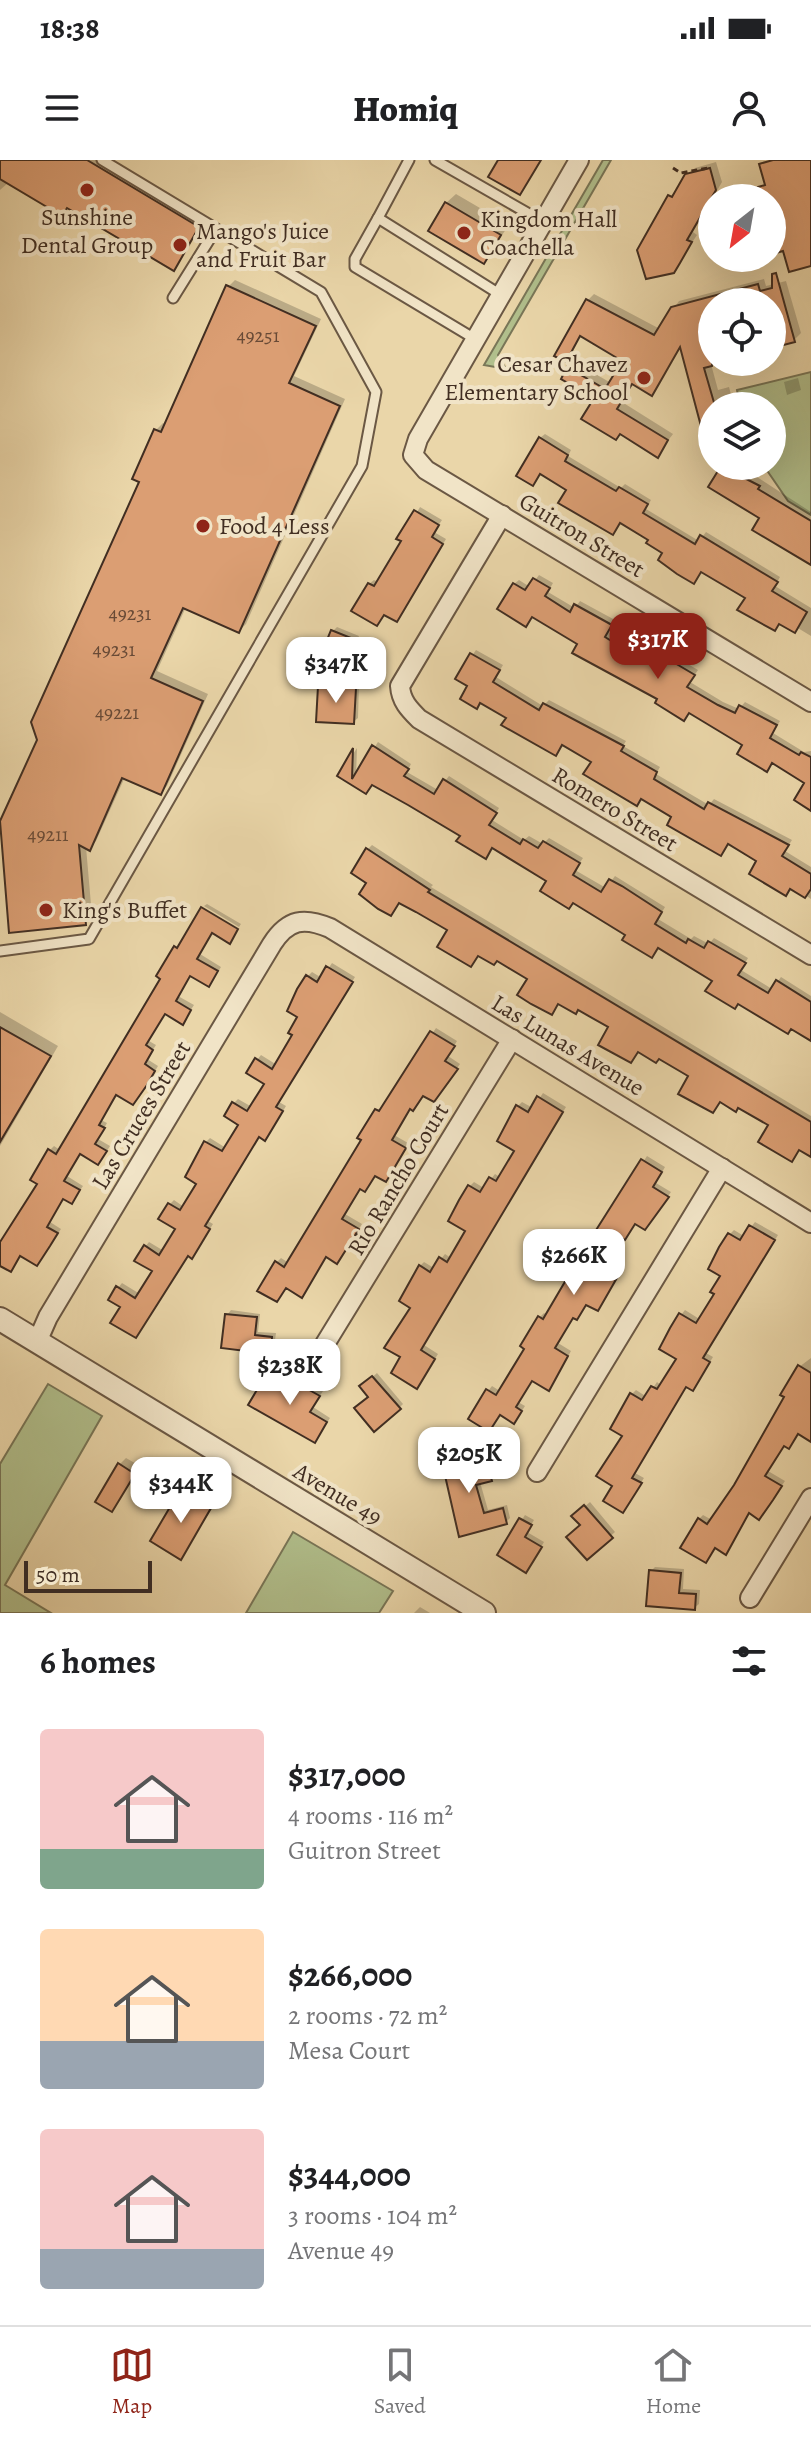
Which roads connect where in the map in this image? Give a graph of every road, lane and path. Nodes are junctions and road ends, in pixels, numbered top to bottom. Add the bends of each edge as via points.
1 (102, 160) edge
2 (409, 160) edge
3 (435, 160) edge
4 (579, 160) edge
5 (673, 168) dead end
6 (708, 168) dead end
7 (378, 218) junction
8 (543, 222) junction
9 (216, 229) junction
10 (501, 295) junction
11 (173, 298) dead end
12 (475, 339) junction
13 (502, 515) junction
14 (811, 702) edge
15 (295, 921) joint
16 (0, 951) edge
17 (811, 955) edge
18 (512, 1039) junction
19 (722, 1168) junction
20 (811, 1223) edge
21 (0, 1319) edge
22 (37, 1342) junction
23 (325, 1344) dead end
24 (537, 1472) dead end
25 (811, 1498) edge
26 (750, 1598) dead end
27 (484, 1613) edge

1 - 9 lane
2 - 7 lane
3 - 8 lane
4 - 8 street
5 - 6 path via 681,173
7 - 10 lane
7 - 12 lane via 355,267
8 - 10 street
9 - 11 lane
9 - 16 lane via 321,292 376,392 362,466 89,939
10 - 12 street
12 - 13 street, Guitron Street via 413,455 426,470
13 - 14 street, Guitron Street
13 - 17 street, Romero Street via 406,674 400,697 419,719
15 - 18 street, Las Lunas Avenue via 330,928
15 - 22 street, Las Cruces Street via 272,944
18 - 19 street, Las Lunas Avenue
18 - 23 street, Rio Rancho Court
19 - 20 street, Las Lunas Avenue
19 - 24 street
21 - 22 street, Avenue 49
22 - 27 street, Avenue 49
25 - 26 street

